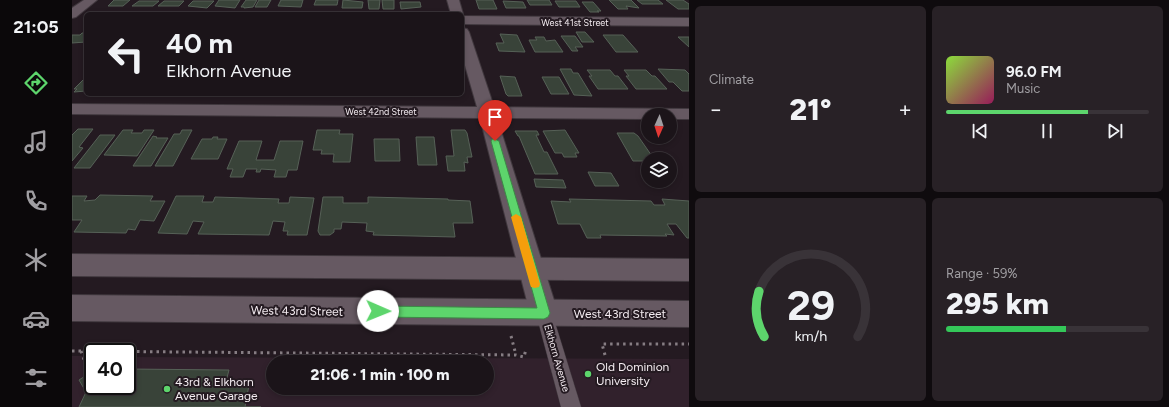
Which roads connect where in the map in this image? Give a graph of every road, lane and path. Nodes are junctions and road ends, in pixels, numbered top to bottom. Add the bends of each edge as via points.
1 (91, 0) edge
2 (453, 0) edge
3 (456, 12) edge
4 (72, 14) edge
5 (72, 19) edge
6 (84, 19) edge
7 (464, 20) edge
8 (689, 22) edge
9 (464, 38) edge
10 (72, 109) edge
11 (487, 112) junction
12 (689, 114) edge
13 (72, 265) edge
14 (531, 269) junction
15 (689, 270) edge
16 (72, 308) edge
17 (544, 313) junction
18 (689, 314) edge
19 (510, 332) dead end
20 (689, 344) edge
21 (526, 349) dead end
22 (72, 351) edge
23 (81, 351) junction
24 (516, 355) junction
25 (604, 355) dead end
26 (84, 360) edge
27 (571, 407) edge

1 - 4 street
2 - 3 street
5 - 6 street
7 - 8 street, West 41st Street
9 - 11 street, Elkhorn Avenue
10 - 11 street, West 42nd Street
11 - 12 street, West 42nd Street
11 - 14 street, Elkhorn Avenue
13 - 14 street
14 - 15 street
14 - 17 street, Elkhorn Avenue
16 - 17 street, West 43rd Street
17 - 18 street, West 43rd Street
17 - 27 lane, Elkhorn Avenue
19 - 24 path
20 - 25 path via 602,344
21 - 24 path via 524,357
22 - 23 path
23 - 24 path
23 - 26 path

